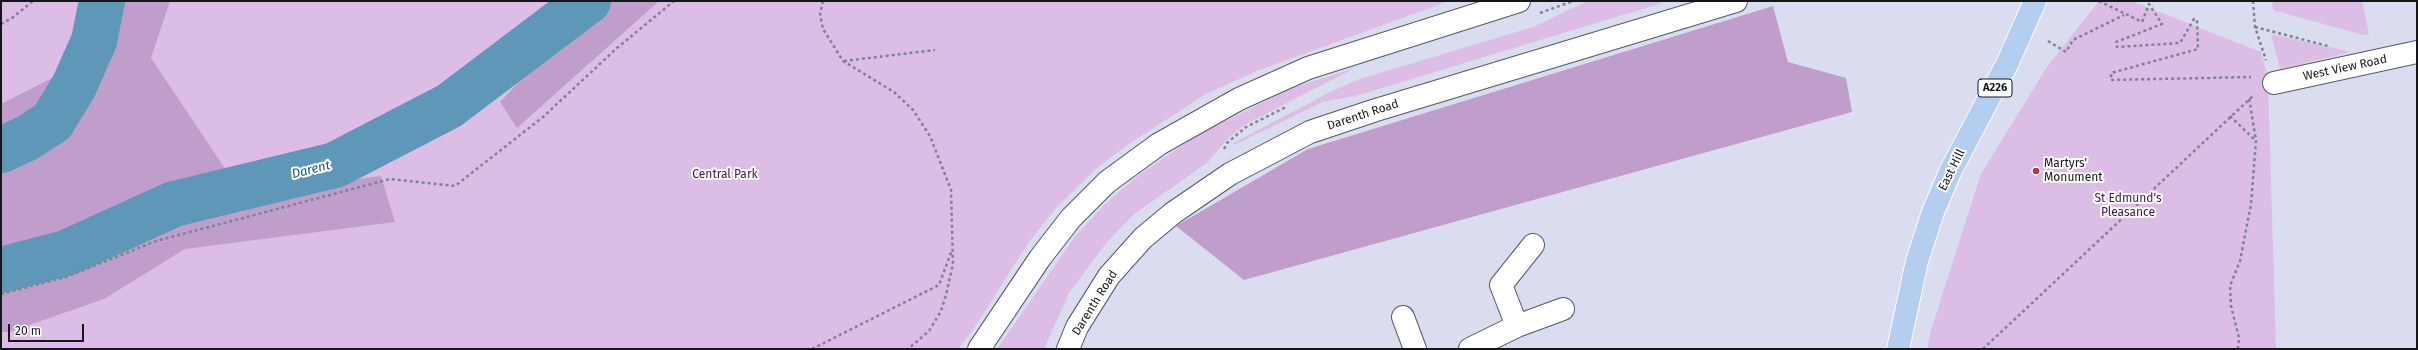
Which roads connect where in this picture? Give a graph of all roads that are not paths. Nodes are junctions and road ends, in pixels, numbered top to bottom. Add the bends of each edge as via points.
1 (1519, 1) edge
2 (1736, 1) edge
3 (2036, 1) edge
4 (1691, 7) edge
5 (2417, 52) edge
6 (2271, 74) road end
7 (1533, 245) dead end
8 (1564, 309) dead end
9 (1403, 318) dead end
10 (1517, 326) junction
11 (979, 349) edge
12 (1068, 349) edge
13 (1415, 349) edge
14 (1470, 349) edge
15 (1898, 349) edge

1 - 11 street via 1308,68 1239,99 1159,144 1107,182 1071,218 1040,258
2 - 4 street, Darenth Road
3 - 15 main road, East Hill / A226 via 2008,62 1950,172 1933,212 1916,261
4 - 12 street, Darenth Road via 1317,130 1230,174 1173,213 1144,238 1109,276 1077,328
5 - 6 street, West View Road
7 - 10 street via 1500,285
8 - 10 street
9 - 13 street
10 - 14 street

